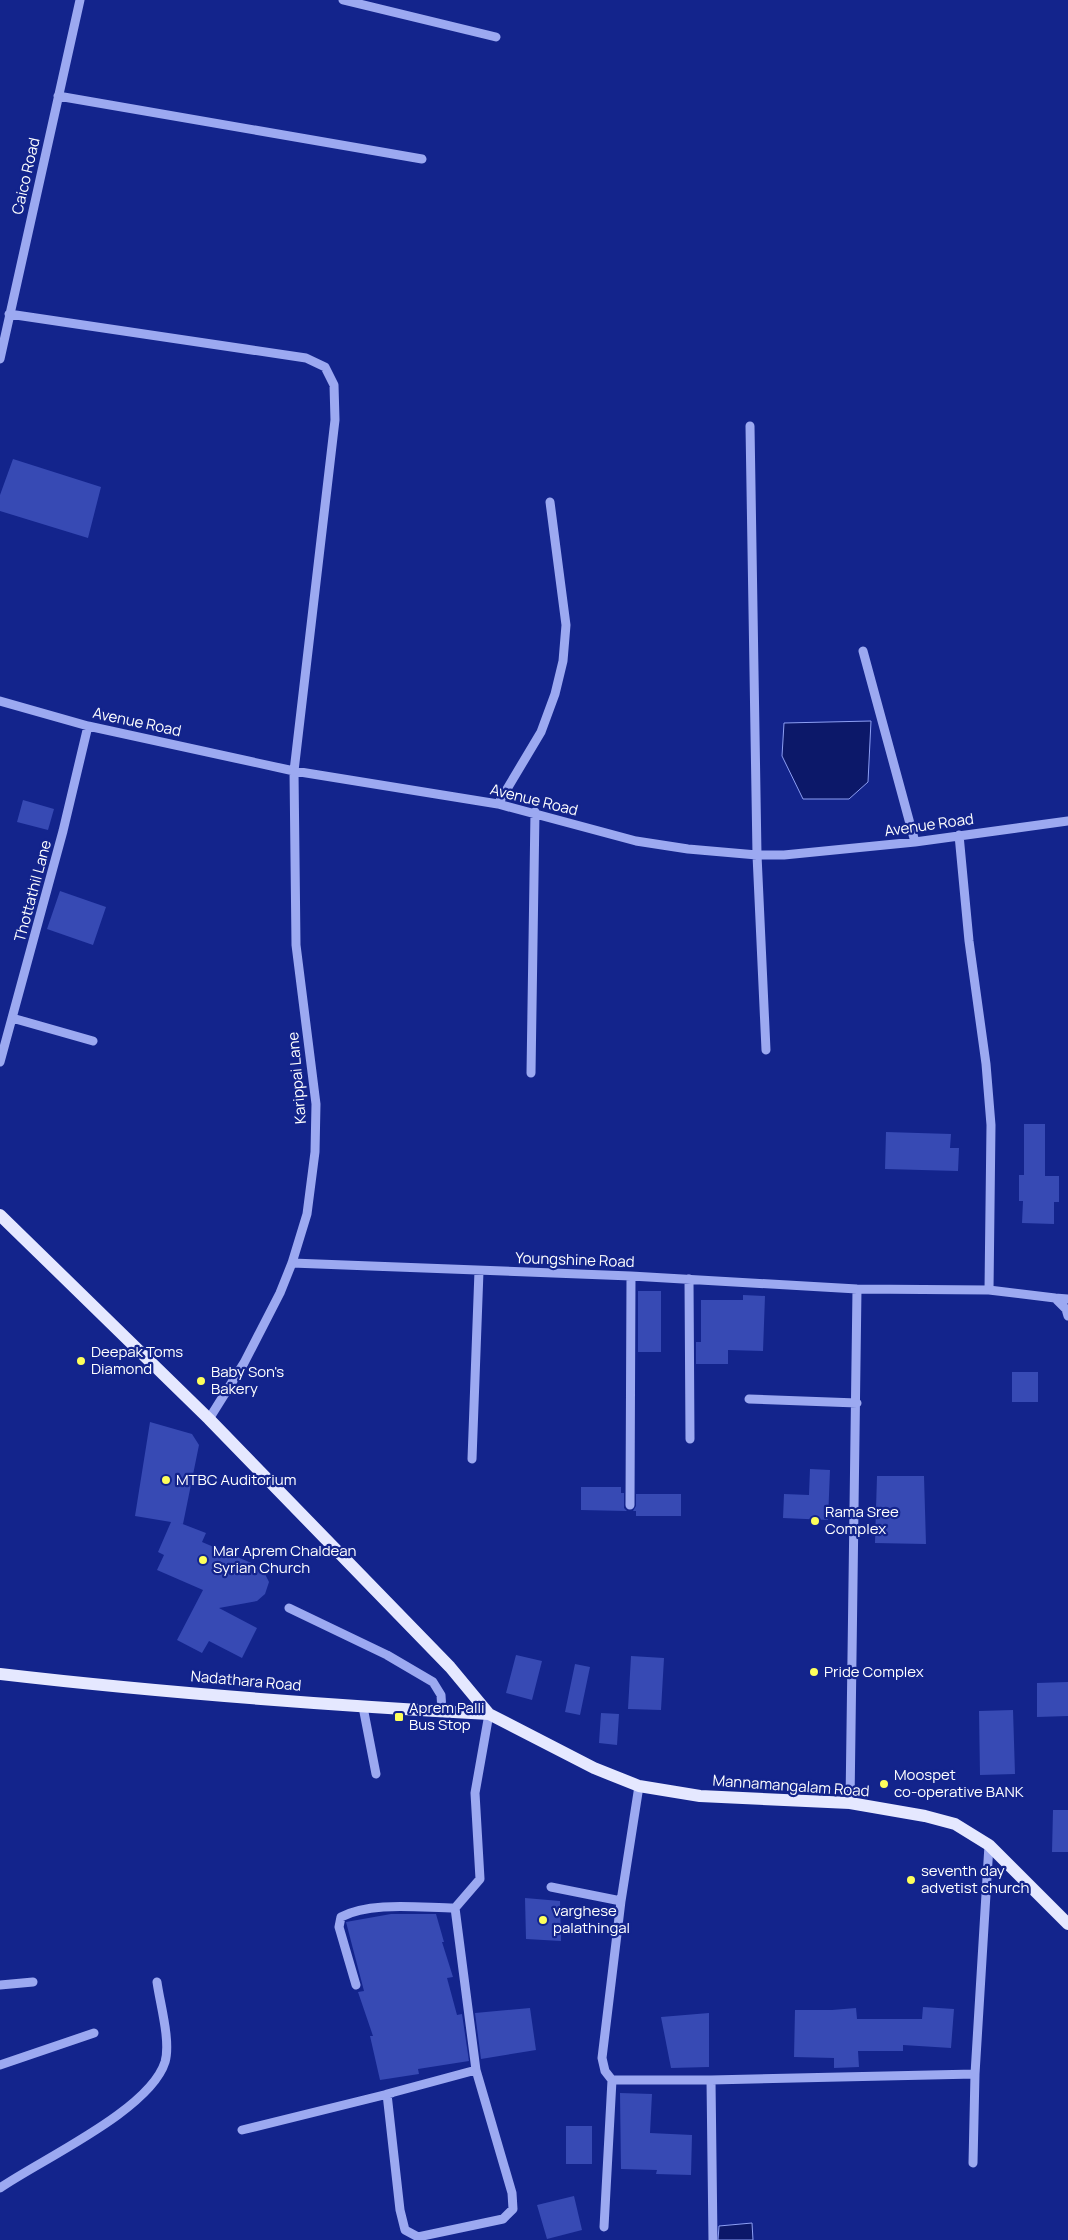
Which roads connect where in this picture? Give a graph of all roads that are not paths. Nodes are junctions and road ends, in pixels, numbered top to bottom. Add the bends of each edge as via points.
1 (80, 0) edge
2 (343, 0) edge
3 (496, 37) dead end
4 (58, 96) junction
5 (422, 159) dead end
6 (9, 314) junction
7 (0, 359) edge
8 (750, 426) dead end
9 (550, 502) dead end
10 (863, 651) dead end
11 (0, 701) edge
12 (88, 726) junction
13 (294, 772) junction
14 (498, 804) junction
15 (535, 812) junction
16 (1068, 821) edge
17 (959, 835) junction
18 (915, 842) junction
19 (757, 855) junction
20 (12, 1018) junction
21 (93, 1041) dead end
22 (766, 1050) dead end
23 (0, 1062) edge
24 (531, 1073) dead end
25 (0, 1215) edge
26 (292, 1263) junction
27 (479, 1271) junction
28 (632, 1276) junction
29 (689, 1279) junction
30 (857, 1289) junction
31 (989, 1290) junction
32 (1055, 1298) junction
33 (1068, 1299) edge
34 (1068, 1316) edge
35 (749, 1399) dead end
36 (857, 1403) junction
37 (209, 1419) junction
38 (690, 1438) dead end
39 (472, 1459) dead end
40 (630, 1505) dead end
41 (289, 1608) dead end
42 (0, 1674) edge
43 (363, 1707) junction
44 (442, 1711) junction
45 (489, 1714) junction
46 (376, 1774) dead end
47 (639, 1786) junction
48 (850, 1803) junction
49 (989, 1845) junction
50 (551, 1887) dead end
51 (621, 1900) junction
52 (455, 1908) junction
53 (1068, 1924) edge
54 (33, 1982) dead end
55 (157, 1982) dead end
56 (0, 1985) edge
57 (356, 1985) dead end
58 (94, 2033) dead end
59 (0, 2065) edge
60 (476, 2070) junction
61 (975, 2074) junction
62 (612, 2080) junction
63 (711, 2080) junction
64 (403, 2090) junction
65 (242, 2130) dead end
66 (973, 2163) dead end
67 (0, 2188) edge
68 (604, 2227) dead end
69 (713, 2240) edge

1 - 4 street, Caico Road
2 - 3 street
4 - 5 street
4 - 6 street, Caico Road
6 - 7 street, Caico Road
6 - 13 street, Karippai Lane via 283,354 306,358 325,368 334,385 335,420
8 - 19 street
9 - 14 street via 566,625 563,662 541,732
10 - 18 street
11 - 12 street, Avenue Road
12 - 13 street, Avenue Road
12 - 20 street, Thottathil Lane via 63,832
13 - 14 street, Avenue Road
13 - 26 street, Karippai Lane via 296,946 316,1104 315,1152 307,1214
14 - 15 street, Avenue Road
15 - 19 street, Avenue Road via 636,841
15 - 24 street
16 - 17 street, Avenue Road
17 - 18 street, Avenue Road
17 - 31 street via 986,1064 990,1125
18 - 19 street, Avenue Road
19 - 22 street
20 - 21 street
20 - 23 street, Thottathil Lane
25 - 37 main road
26 - 27 street, Youngshine Road
26 - 37 street, Karippai Lane via 244,1363
27 - 28 street, Youngshine Road
27 - 39 street
28 - 29 street, Youngshine Road
28 - 40 street
29 - 30 street, Youngshine Road
29 - 38 street
30 - 31 street, Youngshine Road
30 - 36 street
31 - 32 street, Youngshine Road
32 - 33 street, Youngshine Road
32 - 34 street
35 - 36 street
36 - 48 street
37 - 45 main road via 450,1667
41 - 44 street via 387,1655 433,1682 441,1695
42 - 43 main road, Nadathara Road
43 - 44 main road, Nadathara Road
43 - 46 street
44 - 45 main road, Nadathara Road
45 - 47 main road, Mannamangalam Road via 594,1768
45 - 52 street via 475,1793 480,1879
47 - 48 main road, Mannamangalam Road via 700,1796
47 - 51 street
48 - 49 main road, Mannamangalam Road via 955,1824
49 - 53 main road, Mannamangalam Road
49 - 61 street
50 - 51 street
51 - 62 street via 602,2058 605,2071
52 - 57 street via 382,1908 351,1912 341,1917 339,1927
52 - 60 street
54 - 56 street
55 - 67 street via 166,2042 165,2062 152,2085 114,2119
58 - 59 street
60 - 64 street
60 - 64 street via 512,2193 513,2209 503,2219 418,2237 405,2230 387,2094
61 - 63 street
61 - 66 street
62 - 63 street
62 - 68 street
63 - 69 street
64 - 65 street

